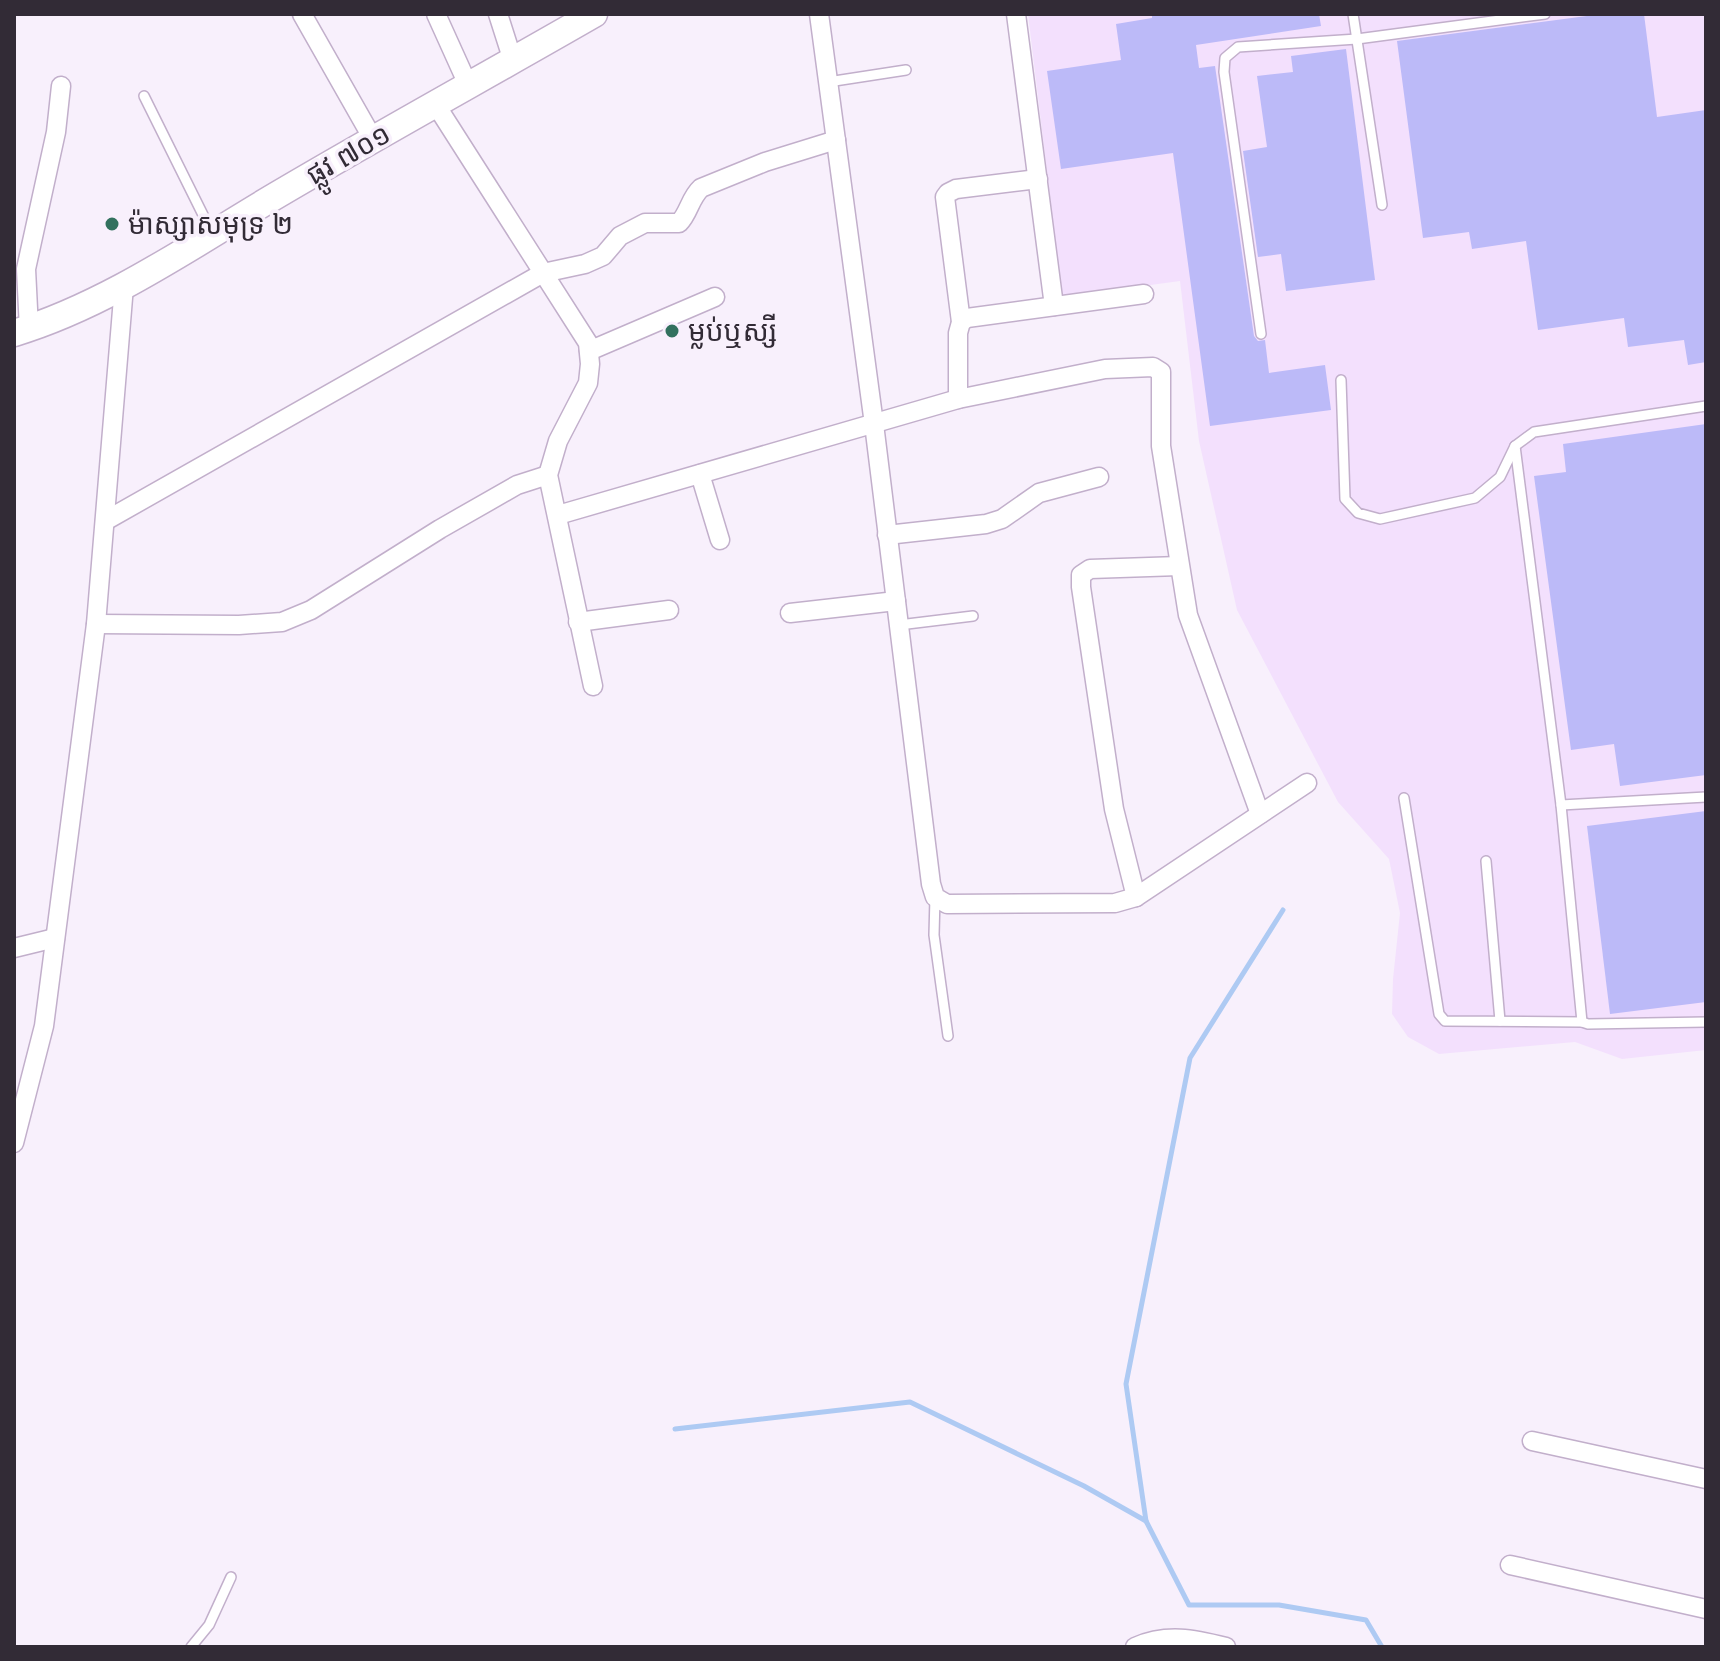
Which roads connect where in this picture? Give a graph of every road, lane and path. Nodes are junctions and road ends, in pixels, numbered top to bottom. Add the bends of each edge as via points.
1 (302, 14) edge
2 (436, 14) edge
3 (498, 14) edge
4 (819, 14) edge
5 (1016, 14) edge
6 (1353, 14) edge
7 (1545, 14) edge
8 (589, 15) edge
9 (1357, 39) junction
10 (513, 61) junction
11 (906, 70) dead end
12 (828, 82) junction
13 (61, 86) dead end
14 (469, 87) junction
15 (144, 96) dead end
16 (436, 105) junction
17 (373, 139) junction
18 (836, 140) junction
19 (1038, 179) junction
20 (1382, 205) dead end
21 (212, 234) junction
22 (543, 273) junction
23 (124, 286) junction
24 (1144, 294) dead end
25 (715, 297) dead end
26 (1054, 306) junction
27 (961, 322) junction
28 (21, 331) edge
29 (1261, 334) dead end
30 (589, 351) junction
31 (1341, 380) dead end
32 (958, 399) junction
33 (1706, 406) edge
34 (874, 424) junction
35 (1515, 446) junction
36 (700, 474) junction
37 (548, 475) junction
38 (1099, 477) dead end
39 (558, 515) junction
40 (105, 521) junction
41 (887, 535) junction
42 (720, 540) dead end
43 (1179, 566) junction
44 (896, 601) junction
45 (669, 610) dead end
46 (790, 613) dead end
47 (973, 616) dead end
48 (578, 622) junction
49 (96, 624) junction
50 (899, 625) junction
51 (593, 686) dead end
52 (1307, 783) dead end
53 (1706, 797) edge
54 (1404, 798) dead end
55 (1561, 805) junction
56 (1260, 814) junction
57 (1486, 861) dead end
58 (935, 897) junction
59 (1136, 897) junction
60 (55, 938) junction
61 (14, 948) edge
62 (1500, 1021) junction
63 (1582, 1022) junction
64 (1706, 1022) edge
65 (948, 1036) dead end
66 (14, 1143) edge
67 (1532, 1441) dead end
68 (1706, 1479) edge
69 (1510, 1565) dead end
70 (231, 1577) dead end
71 (1706, 1609) edge
72 (191, 1647) edge
73 (1135, 1647) edge
74 (1226, 1647) edge

1 - 17 street
2 - 14 street
3 - 10 street
4 - 12 street
5 - 19 street
6 - 9 lane
7 - 9 lane
8 - 10 main road, ផ្លូវ ៧០១
9 - 20 lane
9 - 29 lane via 1238,47 1225,58
10 - 14 main road, ផ្លូវ ៧០១
11 - 12 lane
12 - 18 street
13 - 28 street via 26,269
14 - 16 main road, ផ្លូវ ៧០១
15 - 21 lane
16 - 17 main road, ផ្លូវ ៧០១
16 - 22 street
17 - 21 main road, ផ្លូវ ៧០១
18 - 22 street via 701,188 679,223 645,223 620,236 603,256
18 - 34 street
19 - 26 street
19 - 27 street via 956,189 945,197
21 - 23 main road, ផ្លូវ ៧០១
22 - 30 street
22 - 40 street
23 - 28 main road, ផ្លូវ ៧០១
23 - 40 street
24 - 26 street
25 - 30 street
26 - 27 street
27 - 32 street
30 - 37 street via 588,383 558,441
31 - 35 lane via 1345,499 1358,513 1380,519 1475,498 1500,477
32 - 34 street
32 - 43 street via 1105,369 1153,367 1161,372 1161,446
33 - 35 lane via 1555,427 1534,432
34 - 36 street
34 - 41 street
35 - 55 lane
36 - 39 street
36 - 42 street
37 - 39 street
37 - 49 street via 517,485 311,610 282,622
38 - 41 street via 1039,493 986,524
39 - 48 street
40 - 49 street
41 - 44 street
43 - 56 street via 1188,615
43 - 59 street via 1090,569 1081,575 1114,809
44 - 46 street
44 - 50 street
45 - 48 street
47 - 50 lane
48 - 51 street
49 - 60 street
50 - 58 street
52 - 56 street
53 - 55 lane
54 - 62 lane via 1439,1014 1445,1021
55 - 63 lane
56 - 59 street
57 - 62 lane
58 - 59 street via 947,904 1115,903
58 - 65 lane via 934,935
60 - 61 street
60 - 66 street via 44,1026
62 - 63 lane
63 - 64 lane
67 - 68 street
69 - 71 street
70 - 72 lane via 209,1625
73 - 74 street via 1168,1637

